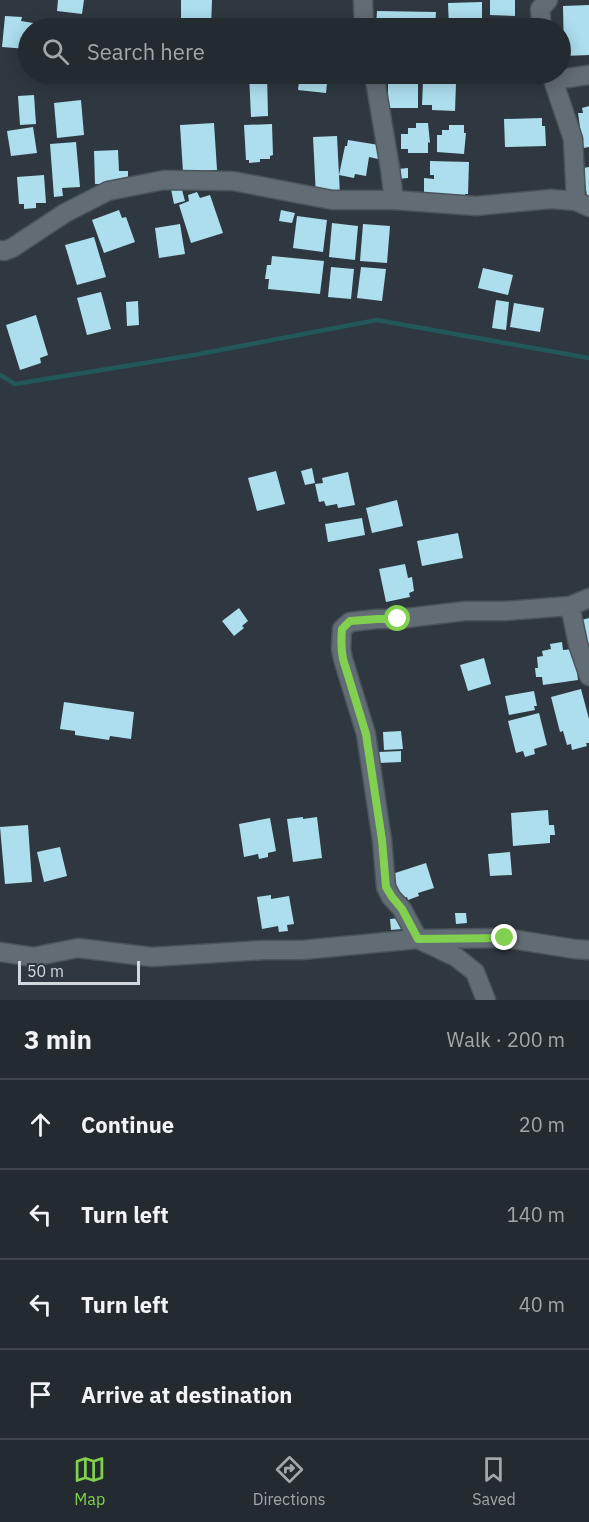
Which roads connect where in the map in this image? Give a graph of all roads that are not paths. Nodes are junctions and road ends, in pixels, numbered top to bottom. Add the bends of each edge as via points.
1 (363, 0) edge
2 (548, 0) edge
3 (363, 18) edge
4 (541, 18) edge
5 (589, 75) edge
6 (571, 76) edge
7 (376, 84) edge
8 (554, 84) edge
9 (394, 200) junction
10 (583, 204) edge
11 (0, 250) edge
12 (589, 598) edge
13 (570, 606) junction
14 (589, 676) edge
15 (418, 939) junction
16 (589, 950) edge
17 (0, 952) edge
18 (486, 1000) edge

1 - 3 street
2 - 4 street via 540,9
5 - 6 street
7 - 9 street
8 - 10 street via 573,139
9 - 10 street via 476,206 551,199
9 - 11 street via 332,200 233,182 164,180 108,191 65,213 12,248
12 - 13 street
13 - 14 street
13 - 15 street via 350,621 342,629 343,659 366,734 386,887
15 - 16 street via 505,938
15 - 17 street via 302,950 152,957 78,948 33,957
15 - 18 street via 456,957 475,972

